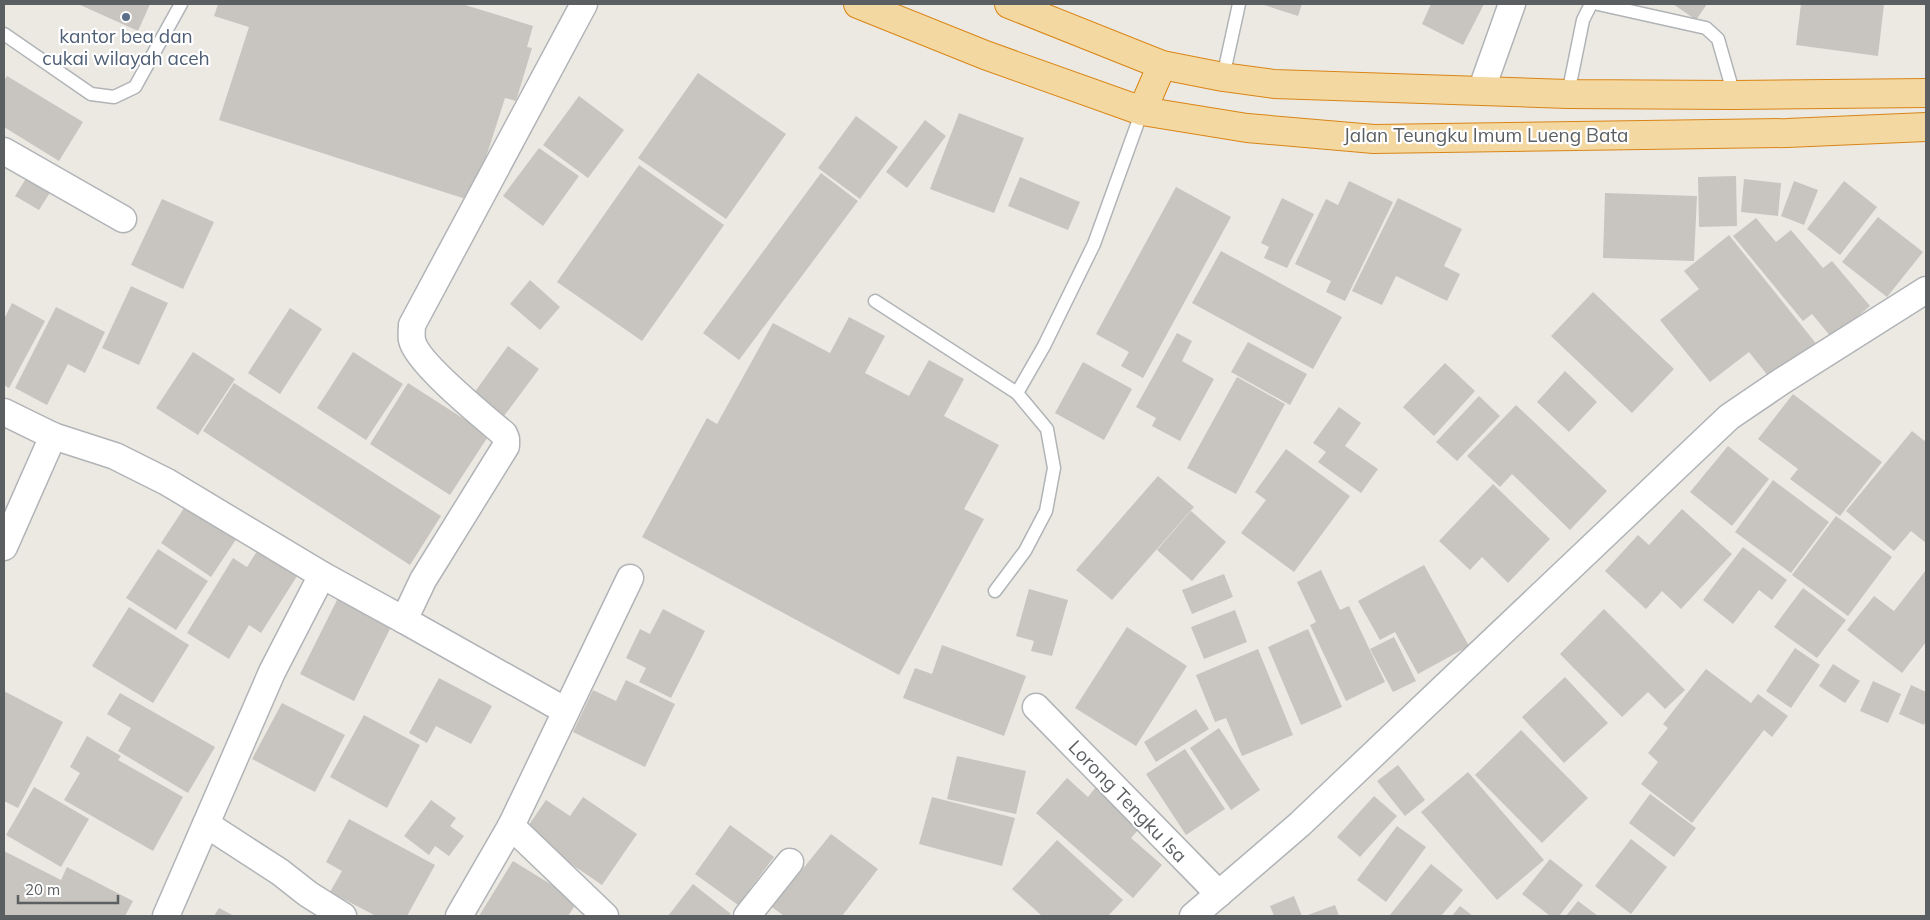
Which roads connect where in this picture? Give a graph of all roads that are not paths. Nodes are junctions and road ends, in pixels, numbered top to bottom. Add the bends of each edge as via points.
1 (181, 4) edge
2 (584, 4) edge
3 (858, 4) edge
4 (1009, 4) edge
5 (1239, 4) edge
6 (1512, 4) edge
7 (1591, 4) edge
8 (1598, 4) edge
9 (4, 34) edge
10 (1162, 65) junction
11 (1223, 77) junction
12 (1481, 91) junction
13 (1926, 93) edge
14 (1568, 94) junction
15 (1734, 95) junction
16 (1142, 111) junction
17 (1926, 127) edge
18 (4, 151) edge
19 (123, 219) dead end
20 (875, 301) dead end
21 (1920, 304) edge
22 (1017, 393) junction
23 (4, 412) edge
24 (53, 436) junction
25 (4, 547) edge
26 (322, 575) junction
27 (630, 578) dead end
28 (996, 591) dead end
29 (404, 620) junction
30 (1036, 707) dead end
31 (566, 711) junction
32 (206, 824) junction
33 (511, 826) junction
34 (790, 862) dead end
35 (1219, 894) junction
36 (166, 916) edge
37 (343, 916) edge
38 (459, 916) edge
39 (605, 916) edge
40 (747, 916) edge
41 (1193, 916) edge

1 - 9 lane via 135,86 114,97 91,94
2 - 29 street via 412,325 412,342 422,358 449,387 504,434 506,446 423,580
3 - 16 highway, Jalan Teungku Imum Lueng Bata via 985,55
4 - 10 highway
5 - 11 lane
6 - 12 street
7 - 14 lane via 1583,20
8 - 15 lane via 1706,28 1718,39
10 - 11 highway
10 - 16 highway
11 - 12 highway via 1274,84
12 - 14 highway
13 - 15 highway
14 - 15 highway
16 - 17 highway, Jalan Teungku Imum Lueng Bata via 1248,128 1374,139 1788,133
16 - 22 lane via 1094,244
18 - 19 street
20 - 22 lane
21 - 35 street via 1782,381 1729,417 1300,824
22 - 28 lane via 1047,429 1054,468 1046,511 1025,551
23 - 24 street
24 - 25 street
24 - 26 street via 115,456 167,482
26 - 29 street
26 - 32 street via 272,672
27 - 31 street
29 - 31 street
30 - 35 street, Lorong Tengku Isa
31 - 33 street
32 - 36 street
32 - 37 street
33 - 38 street
33 - 39 street
34 - 40 street
35 - 41 street

